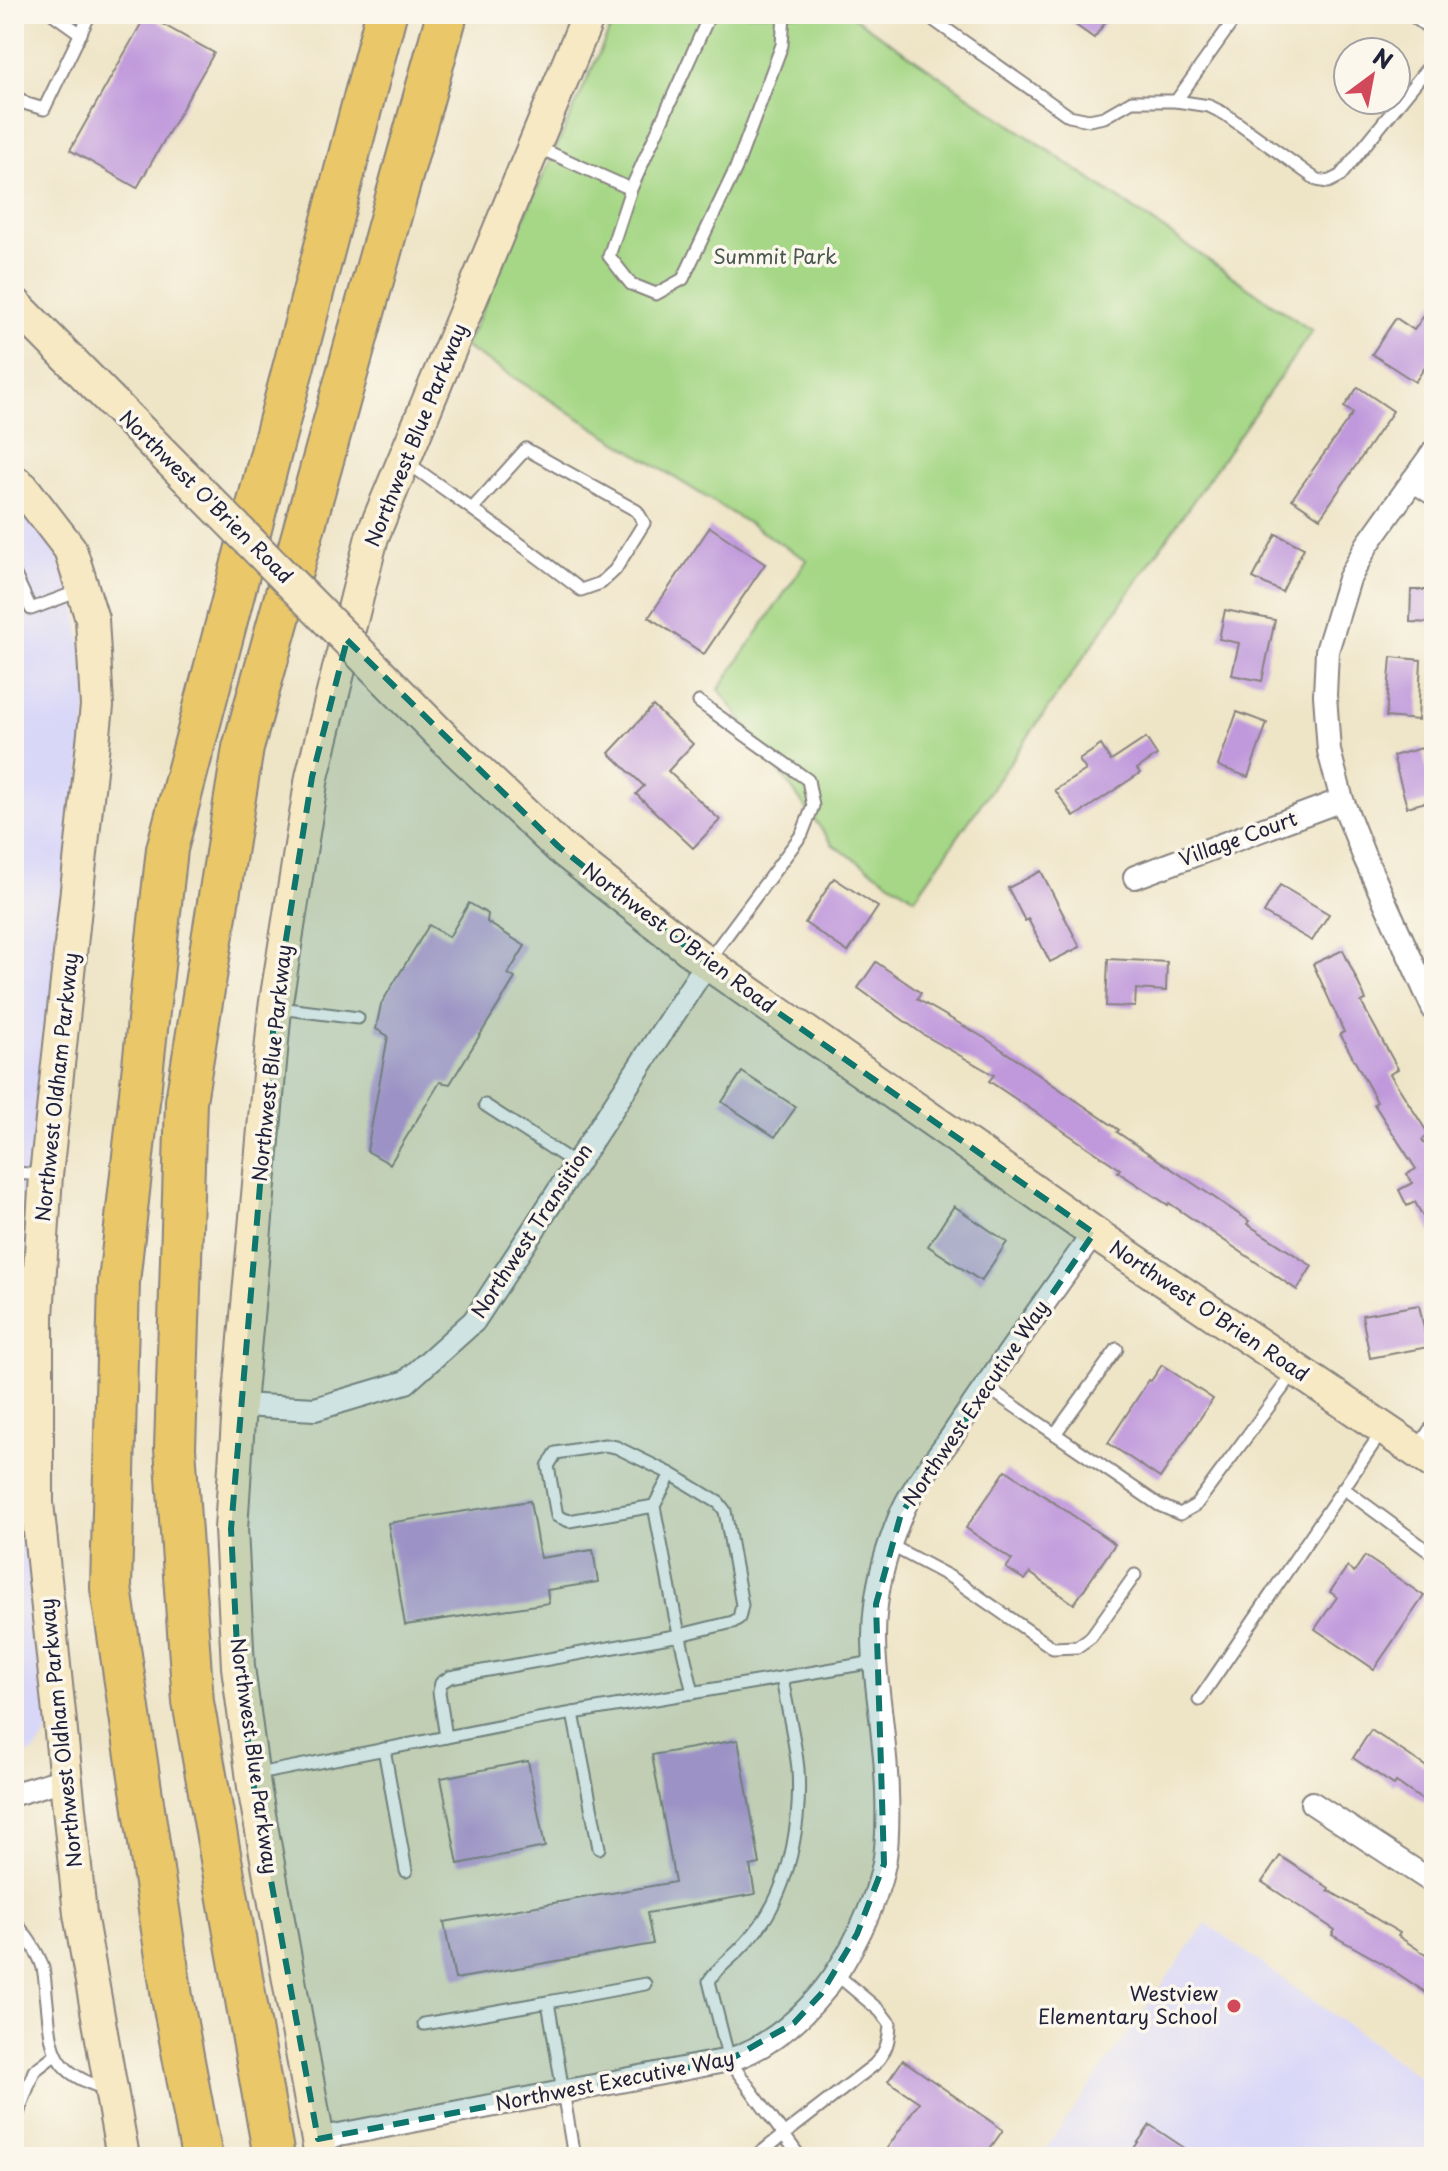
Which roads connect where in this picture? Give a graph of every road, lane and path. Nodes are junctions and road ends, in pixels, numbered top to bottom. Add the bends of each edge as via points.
1 (53, 14) edge
2 (90, 14) edge
3 (386, 14) edge
4 (447, 14) edge
5 (589, 14) edge
6 (710, 14) edge
7 (784, 14) edge
8 (925, 14) edge
9 (1238, 14) edge
10 (1410, 14) edge
11 (1434, 32) edge
12 (81, 34) junction
13 (1434, 60) edge
14 (14, 95) edge
15 (1176, 101) junction
16 (535, 146) junction
17 (631, 189) junction
18 (14, 303) edge
19 (1434, 451) edge
20 (404, 460) junction
21 (1413, 480) junction
22 (14, 481) edge
23 (1434, 494) edge
24 (472, 509) junction
25 (14, 573) edge
26 (83, 590) junction
27 (699, 702) dead end
28 (1342, 800) junction
29 (1135, 877) dead end
30 (707, 963) junction
31 (275, 1008) junction
32 (1434, 1010) edge
33 (358, 1018) dead end
34 (485, 1105) dead end
35 (576, 1164) junction
36 (14, 1173) edge
37 (46, 1175) junction
38 (1094, 1233) junction
39 (1117, 1349) dead end
40 (1296, 1370) junction
41 (985, 1386) junction
42 (239, 1405) junction
43 (1384, 1430) junction
44 (1055, 1434) junction
45 (1429, 1450) edge
46 (671, 1474) junction
47 (1343, 1488) junction
48 (654, 1506) junction
49 (890, 1545) junction
50 (1431, 1553) dead end
51 (1135, 1575) dead end
52 (680, 1635) junction
53 (874, 1662) junction
54 (782, 1678) junction
55 (693, 1693) junction
56 (1199, 1700) dead end
57 (573, 1713) junction
58 (446, 1737) junction
59 (384, 1749) junction
60 (253, 1775) junction
61 (65, 1779) junction
62 (14, 1794) edge
63 (1312, 1803) dead end
64 (599, 1848) dead end
65 (406, 1871) dead end
66 (1434, 1883) edge
67 (14, 1920) edge
68 (836, 1974) junction
69 (645, 1984) dead end
70 (548, 2002) junction
71 (424, 2024) dead end
72 (56, 2054) junction
73 (729, 2060) junction
74 (111, 2090) junction
75 (563, 2092) junction
76 (14, 2124) edge
77 (784, 2135) junction
78 (320, 2148) edge
79 (123, 2157) edge
80 (202, 2157) edge
81 (274, 2157) edge
82 (574, 2157) edge
83 (755, 2157) edge
84 (800, 2157) edge

1 - 12 lane
2 - 12 lane
3 - 80 highway via 167,849 119,1282 111,1588 172,1997
4 - 81 highway via 243,748 186,1101 175,1448 193,1702
5 - 16 street, Northwest Blue Parkway
6 - 17 lane
7 - 17 lane via 782,45 736,168 683,279 656,294 631,284 609,256
8 - 15 lane via 1069,116 1089,120 1132,101
9 - 15 lane
10 - 11 lane
12 - 14 lane via 44,109
13 - 15 lane via 1340,176 1328,182 1317,180 1225,114
16 - 17 lane
16 - 20 street, Northwest Blue Parkway
18 - 30 street, Northwest O'Brien Road, bridge via 445,739 559,847
19 - 21 street
20 - 24 lane
20 - 31 street, Northwest Blue Parkway via 372,537 312,777
21 - 23 street
21 - 28 street via 1349,579 1327,651 1329,751
22 - 26 street via 70,549
24 - 24 lane via 581,590 601,583 615,570 644,523 637,511 526,449
25 - 26 lane via 31,609
26 - 37 street, Northwest Oldham Parkway via 92,619 97,706
27 - 30 lane via 808,780 813,806 802,834
28 - 29 street, Village Court
28 - 32 street
30 - 35 street, Northwest Transition
30 - 38 street, Northwest O'Brien Road
31 - 33 lane
31 - 42 street, Northwest Blue Parkway
34 - 35 lane
35 - 42 street, Northwest Transition via 474,1321 406,1382 315,1409
36 - 37 lane
37 - 61 street, Northwest Oldham Parkway via 37,1316 37,1503
38 - 40 street, Northwest O'Brien Road
38 - 41 street, Northwest Executive Way
39 - 44 lane
40 - 43 street, Northwest O'Brien Road
40 - 44 lane via 1196,1505 1180,1514
41 - 44 lane
41 - 49 street, Northwest Executive Way via 901,1514
42 - 60 street, Northwest Blue Parkway via 231,1529 238,1667
43 - 45 street, Northwest O'Brien Road
43 - 47 lane
46 - 48 lane
46 - 48 lane via 605,1445 556,1453 548,1466 557,1516 563,1519
46 - 52 lane via 723,1507 742,1605 733,1622
47 - 50 lane
47 - 56 lane
48 - 52 lane
49 - 51 lane via 952,1578 1053,1648 1077,1647 1091,1637
49 - 53 street, Northwest Executive Way via 876,1604
52 - 55 lane
52 - 58 lane via 450,1677 439,1692
53 - 54 lane
53 - 68 street, Northwest Executive Way via 884,1740 884,1864
54 - 55 lane
54 - 73 lane via 798,1769 797,1815 782,1887 765,1918 709,1981
55 - 57 lane
57 - 58 lane
57 - 64 lane
58 - 59 lane
59 - 60 lane
59 - 65 lane
60 - 78 street, Northwest Blue Parkway
61 - 62 street
61 - 74 street, Northwest Oldham Parkway via 80,1914
63 - 66 street
67 - 72 lane via 42,1964
68 - 73 street, Northwest Executive Way via 794,2023
68 - 77 lane via 890,2024 886,2052
69 - 70 lane
70 - 71 lane
70 - 75 lane
72 - 74 lane via 72,2075
72 - 76 lane via 34,2071
73 - 75 street, Northwest Executive Way
73 - 77 lane
74 - 79 street, Northwest Oldham Parkway
75 - 78 street, Northwest Executive Way
75 - 82 lane
77 - 83 lane
77 - 84 lane

